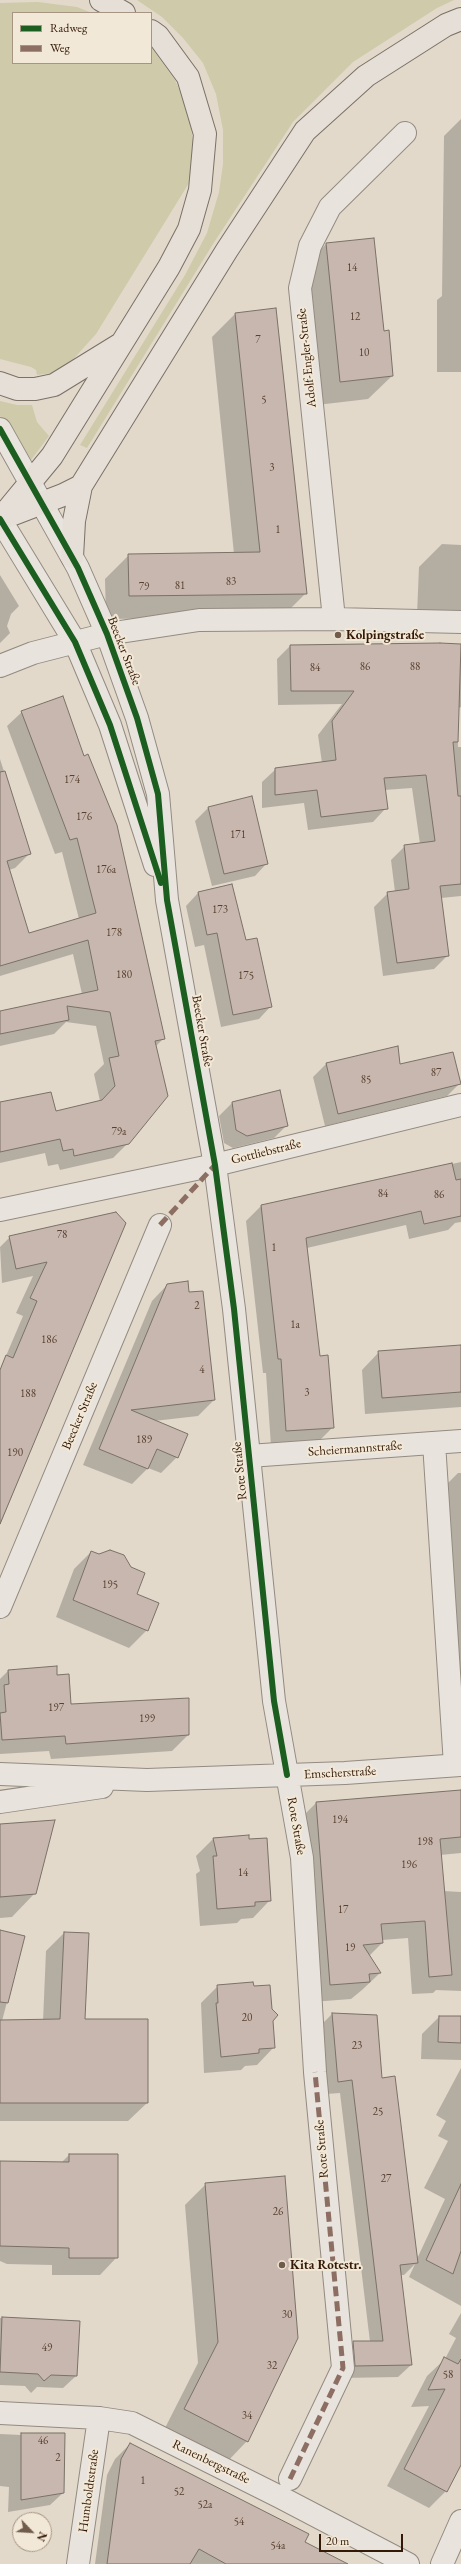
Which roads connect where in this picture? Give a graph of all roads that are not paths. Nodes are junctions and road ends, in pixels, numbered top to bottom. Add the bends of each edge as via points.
1 (101, 0) edge
2 (122, 12) edge
3 (461, 19) edge
4 (152, 32) edge
5 (405, 133) dead end
6 (123, 342) junction
7 (0, 383) edge
8 (0, 429) edge
9 (31, 485) junction
10 (81, 486) junction
11 (41, 504) junction
12 (0, 519) edge
13 (72, 557) junction
14 (334, 619) junction
15 (461, 622) edge
16 (107, 634) junction
17 (75, 642) junction
18 (0, 666) edge
19 (167, 900) junction
20 (461, 1105) edge
21 (215, 1165) junction
22 (0, 1210) edge
23 (160, 1225) dead end
24 (461, 1441) edge
25 (434, 1443) junction
26 (249, 1456) junction
27 (0, 1607) edge
28 (458, 1765) edge
29 (0, 1774) edge
30 (287, 1775) junction
31 (147, 1780) junction
32 (0, 1802) edge
33 (0, 2413) edge
34 (99, 2418) junction
35 (290, 2479) dead end
36 (461, 2521) edge
37 (78, 2564) edge
38 (408, 2564) edge
39 (442, 2564) edge

1 - 2 highway
3 - 10 highway via 446,25 366,76 305,131 227,250
4 - 6 highway via 158,36 188,77 205,134 200,190 189,229
5 - 14 street, Adolf-Engler-Straße via 330,207 310,246 300,288
6 - 7 highway via 54,385 34,389
6 - 9 highway
8 - 9 street, Beecker Straße
9 - 11 street, Beecker Straße
9 - 12 highway
10 - 11 highway
10 - 13 highway via 74,521
11 - 12 highway
11 - 13 street, Beecker Straße
12 - 17 street, Beecker Straße
13 - 16 street, Beecker Straße
14 - 15 street
14 - 16 street via 199,620
16 - 17 street
16 - 19 street, Beecker Straße via 137,718 158,794
17 - 18 street via 33,653
17 - 19 street, Beecker Straße via 110,725
19 - 21 street, Beecker Straße
20 - 21 street, Gottliebstraße
21 - 22 street, Gottliebstraße
21 - 26 street, Rote Straße via 234,1310
23 - 27 street, Beecker Straße
24 - 25 street, Scheiermannstraße
25 - 26 street, Scheiermannstraße
25 - 28 street
26 - 30 street, Rote Straße via 274,1701
28 - 30 street, Emscherstraße
29 - 31 street, Emscherstraße
30 - 31 street, Emscherstraße
30 - 35 street, Rote Straße via 302,1858 315,2072 343,2368
31 - 32 street, Emscherstraße
33 - 34 street, Ranenbergstraße
34 - 37 street, Humboldtstraße
34 - 38 street, Ranenbergstraße via 132,2423
36 - 39 street

